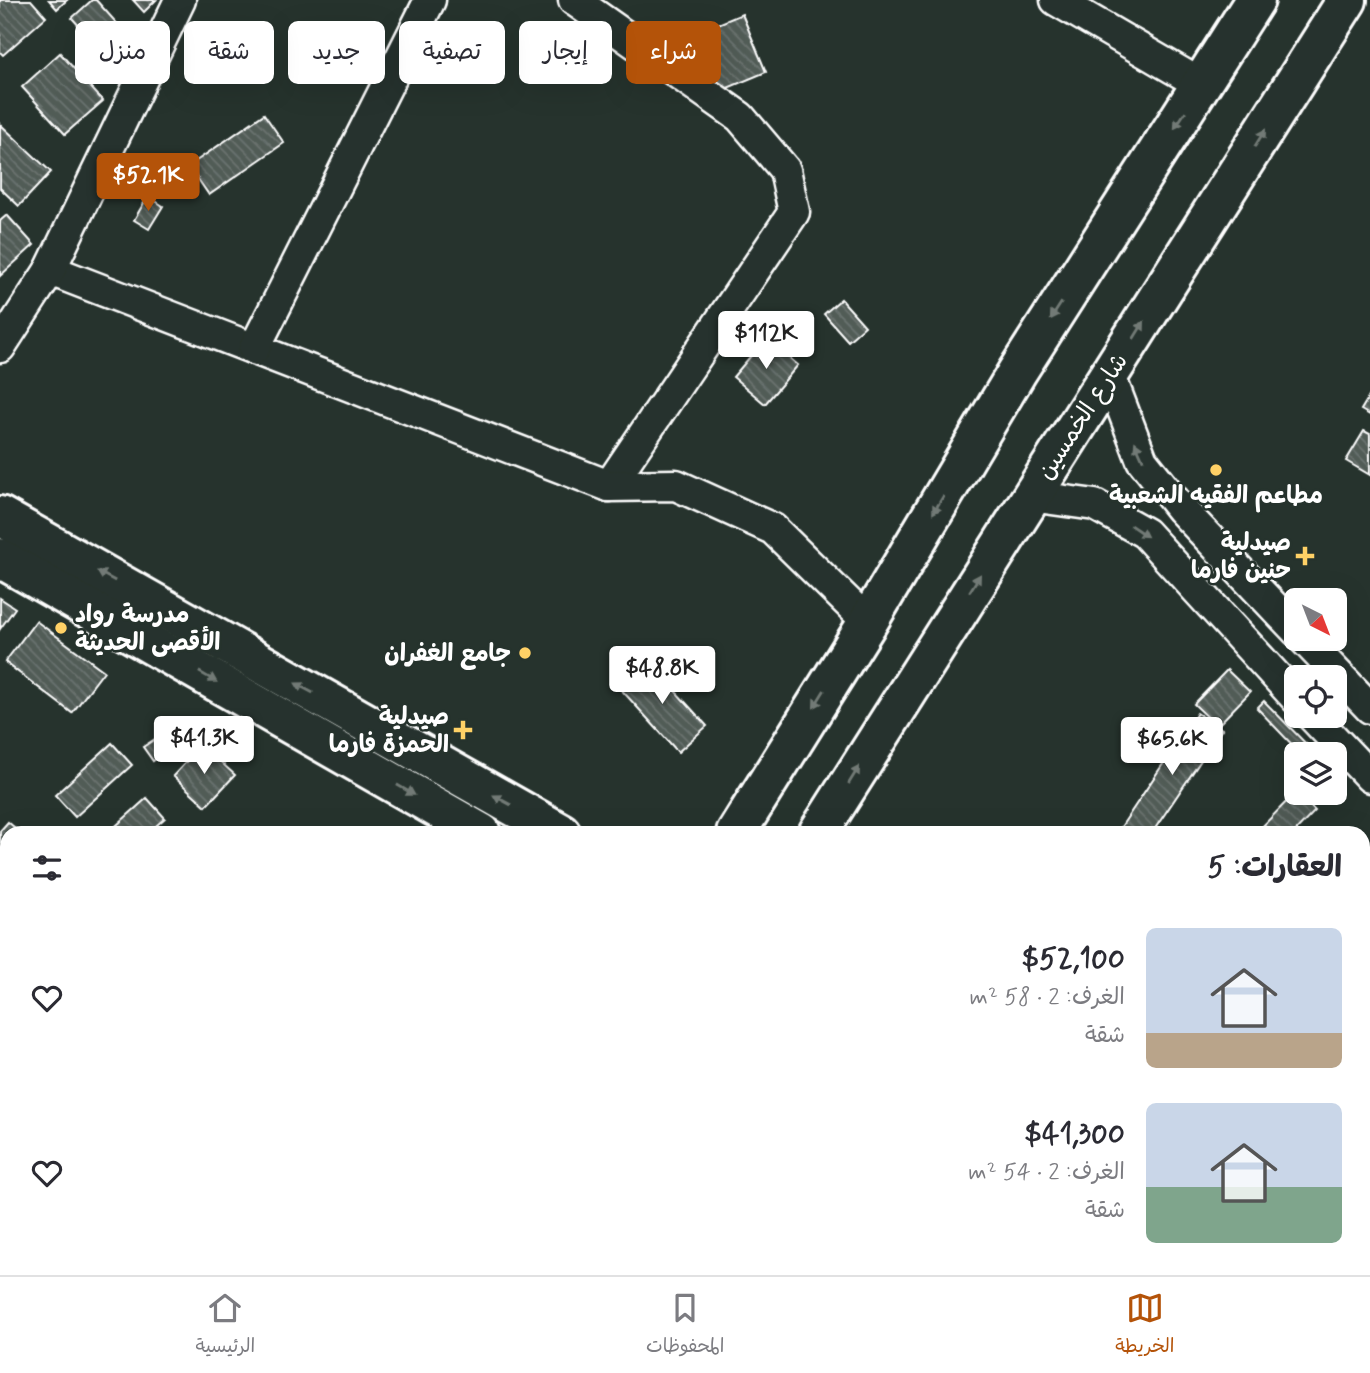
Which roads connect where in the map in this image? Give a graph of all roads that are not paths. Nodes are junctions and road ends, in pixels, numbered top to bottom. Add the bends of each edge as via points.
1 (180, 0) edge
2 (430, 0) edge
3 (574, 0) edge
4 (1056, 0) edge
5 (1255, 0) edge
6 (1347, 0) edge
7 (1202, 85) junction
8 (50, 270) junction
9 (0, 347) edge
10 (254, 349) junction
11 (1110, 376) junction
12 (609, 486) junction
13 (1030, 496) junction
14 (0, 516) edge
15 (0, 558) edge
16 (1284, 617) edge
17 (868, 622) junction
18 (1315, 651) edge
19 (1284, 685) edge
20 (1370, 708) edge
21 (1323, 728) edge
22 (1370, 777) edge
23 (469, 826) edge
24 (549, 826) edge
25 (740, 826) edge
26 (822, 826) edge

1 - 8 street
2 - 10 street
3 - 12 street via 740,117 785,170 794,212
4 - 7 street
5 - 7 main road
11 -> 6 main road, شارع الخمسين
7 -> 17 main road via 1017,372
8 - 9 street
8 - 10 street
10 - 12 street
11 - 13 main road, شارع الخمسين
16 -> 11 street via 1181,509 1142,460
12 - 17 street via 677,485 773,529
13 -> 19 street via 1095,505 1145,533
26 -> 13 main road, شارع الخمسين
24 -> 14 main road
15 -> 23 main road
17 -> 25 main road
18 - 20 street
21 - 22 street

